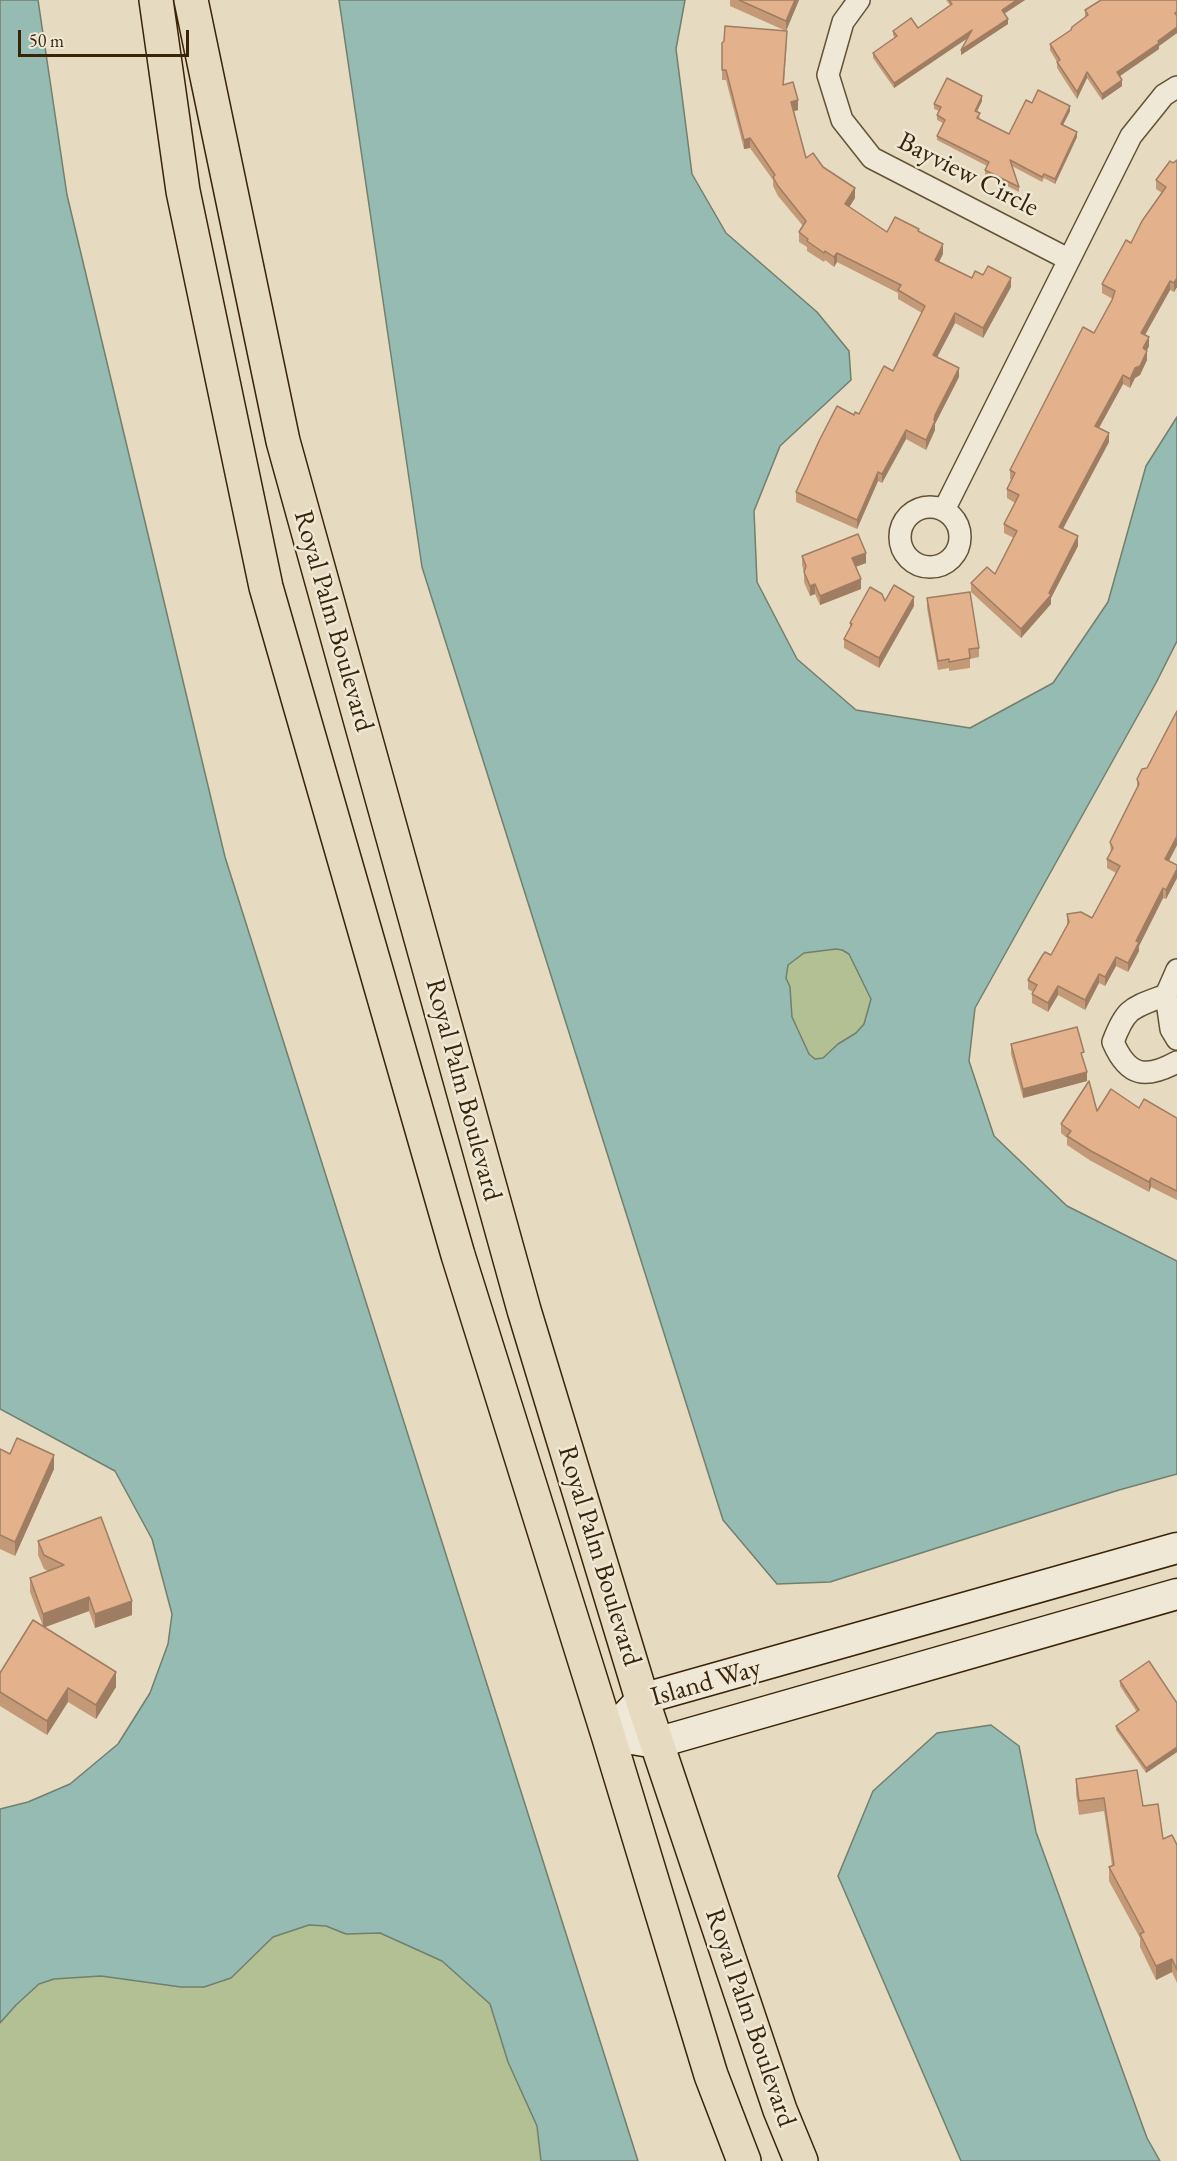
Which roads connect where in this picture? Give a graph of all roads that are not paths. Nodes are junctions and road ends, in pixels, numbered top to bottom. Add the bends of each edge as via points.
1 (156, 0) edge
2 (191, 0) edge
3 (859, 0) edge
4 (1177, 87) edge
5 (1068, 259) junction
6 (944, 510) dead end
7 (1177, 970) edge
8 (1166, 995) junction
9 (1177, 1039) edge
10 (1177, 1062) edge
11 (1177, 1548) edge
12 (1177, 1594) edge
13 (642, 1699) junction
14 (608, 1735) junction
15 (656, 1743) junction
16 (744, 2161) edge
17 (801, 2161) edge

1 - 14 main road, Royal Palm Boulevard via 183,191 267,587 458,1255
2 - 13 main road, Royal Palm Boulevard via 283,441 524,1310
3 - 5 street, Bayview Circle via 843,22 828,75 842,120 872,158
4 - 5 street via 1164,95 1131,136
5 - 6 street
7 - 8 street
8 - 9 street via 1171,1029
8 - 10 street via 1133,1008 1121,1020 1113,1042 1120,1059 1136,1071 1158,1072
11 - 13 street, Island Way
12 - 15 street, Island Way
13 - 14 street, Island Way
13 - 15 main road, Royal Palm Boulevard
14 - 15 street, Island Way
14 - 16 main road, Royal Palm Boulevard via 711,2075
15 - 17 main road, Royal Palm Boulevard via 780,2110

